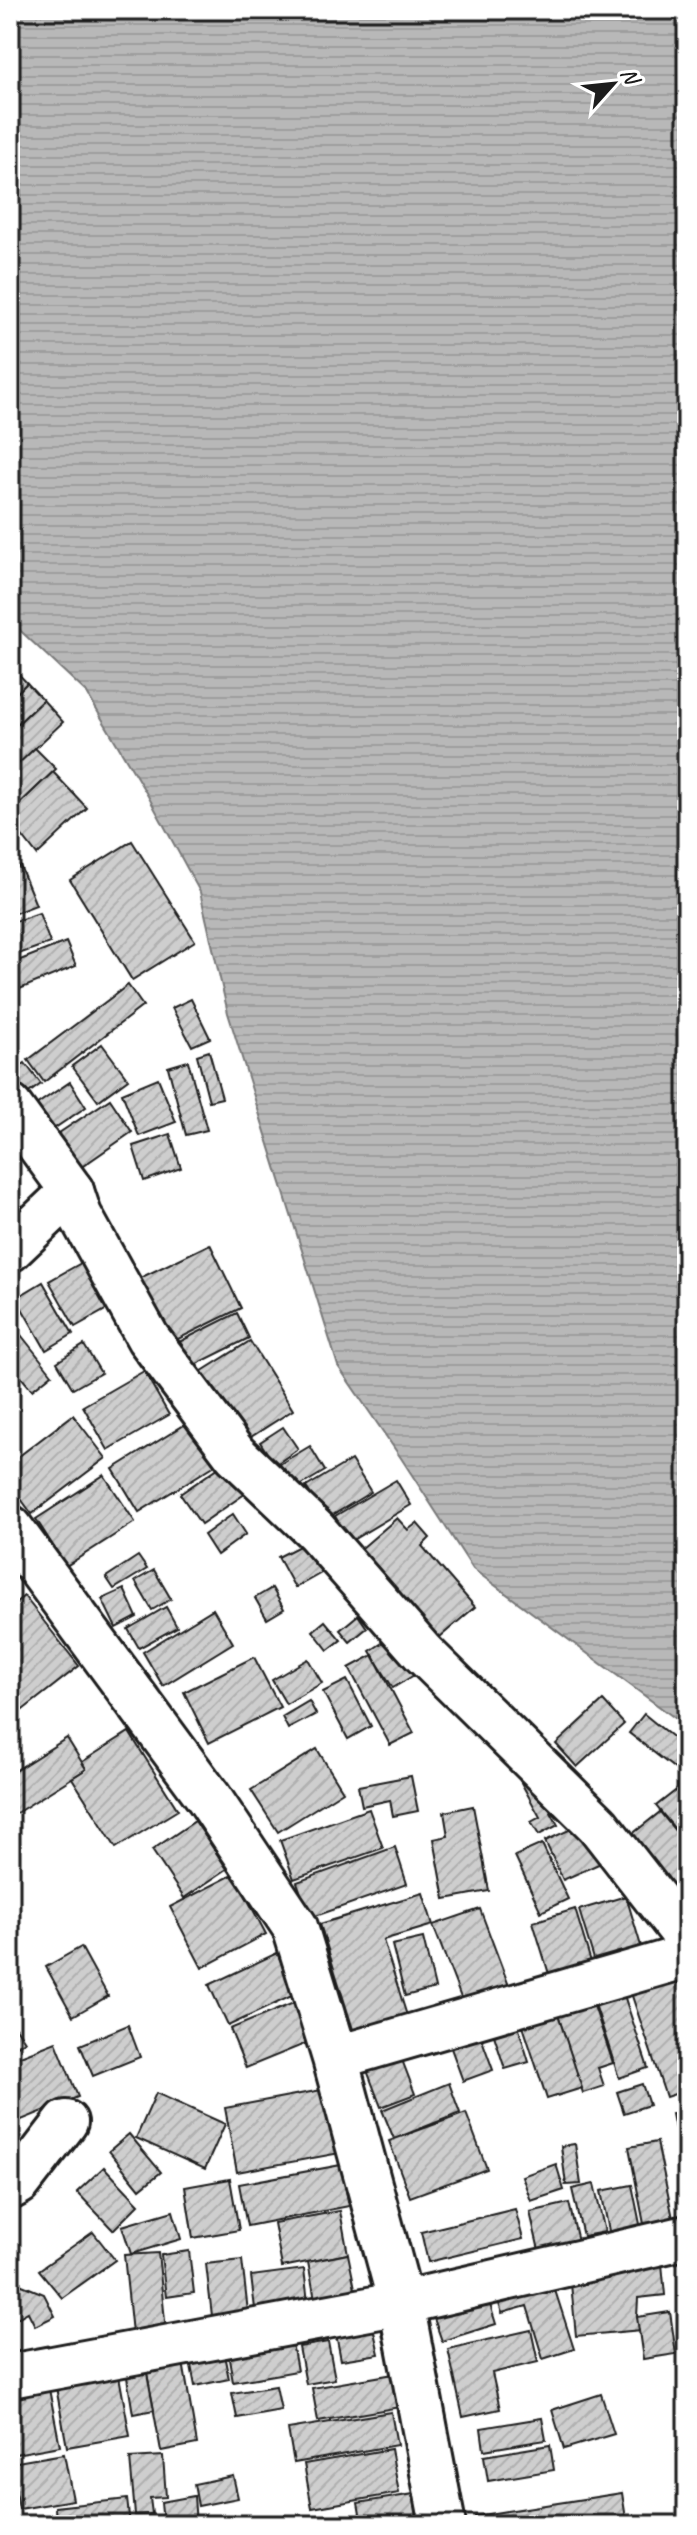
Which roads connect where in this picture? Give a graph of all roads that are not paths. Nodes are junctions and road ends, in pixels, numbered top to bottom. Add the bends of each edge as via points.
1 (10, 1106) edge
2 (72, 1191) junction
3 (10, 1250) edge
4 (10, 1528) edge
5 (687, 1939) edge
6 (687, 1952) edge
7 (335, 2058) junction
8 (66, 2122) dead end
9 (10, 2188) edge
10 (687, 2237) edge
11 (401, 2303) junction
12 (10, 2376) edge
13 (443, 2525) edge

1 - 2 street
2 - 3 street
2 - 5 street via 148,1338 235,1454 316,1531 423,1653 598,1825
4 - 7 main road via 209,1798 295,1927
6 - 7 street
7 - 11 main road
8 - 9 street
10 - 11 street
11 - 12 street
11 - 13 main road

